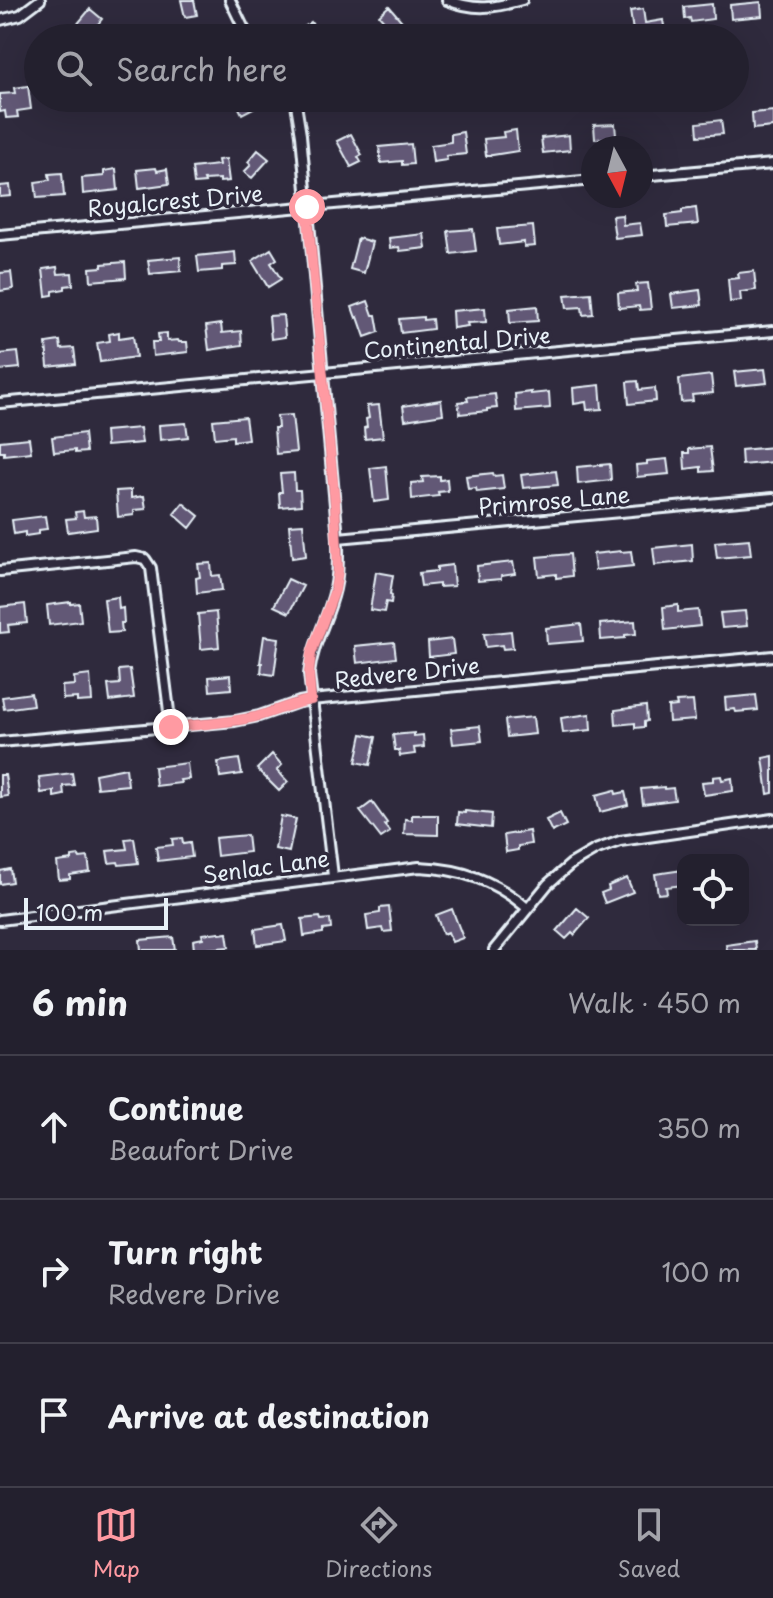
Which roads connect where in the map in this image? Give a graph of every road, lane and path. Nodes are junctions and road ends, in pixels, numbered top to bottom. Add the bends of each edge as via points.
1 (40, 0) edge
2 (230, 0) edge
3 (447, 0) edge
4 (522, 0) edge
5 (0, 20) edge
6 (242, 24) edge
7 (297, 112) edge
8 (773, 164) edge
9 (653, 175) edge
10 (581, 181) edge
11 (307, 207) junction
12 (0, 235) edge
13 (773, 331) edge
14 (323, 374) junction
15 (0, 403) edge
16 (773, 498) edge
17 (338, 538) junction
18 (0, 571) edge
19 (773, 656) edge
20 (311, 700) junction
21 (171, 727) junction
22 (0, 742) edge
23 (773, 819) edge
24 (333, 876) junction
25 (527, 908) junction
26 (0, 920) edge
27 (494, 950) edge

1 - 5 street via 20,15
2 - 6 street
3 - 4 street via 465,7
7 - 11 street
8 - 9 street
10 - 11 street, Royalcrest Drive
11 - 12 street, Royalcrest Drive
11 - 14 street
13 - 14 street, Continental Drive
14 - 15 street, Continental Drive
14 - 17 street
16 - 17 street, Primrose Lane
17 - 20 street via 335,590 311,654
18 - 21 street via 145,559 151,568
19 - 20 street, Redvere Drive
20 - 21 street, Redvere Drive via 235,721
20 - 24 street
21 - 22 street, Redvere Drive
23 - 25 street via 647,836 595,850 559,874
24 - 25 street, Senlac Lane via 441,868 491,883
24 - 26 street, Senlac Lane
25 - 27 street

